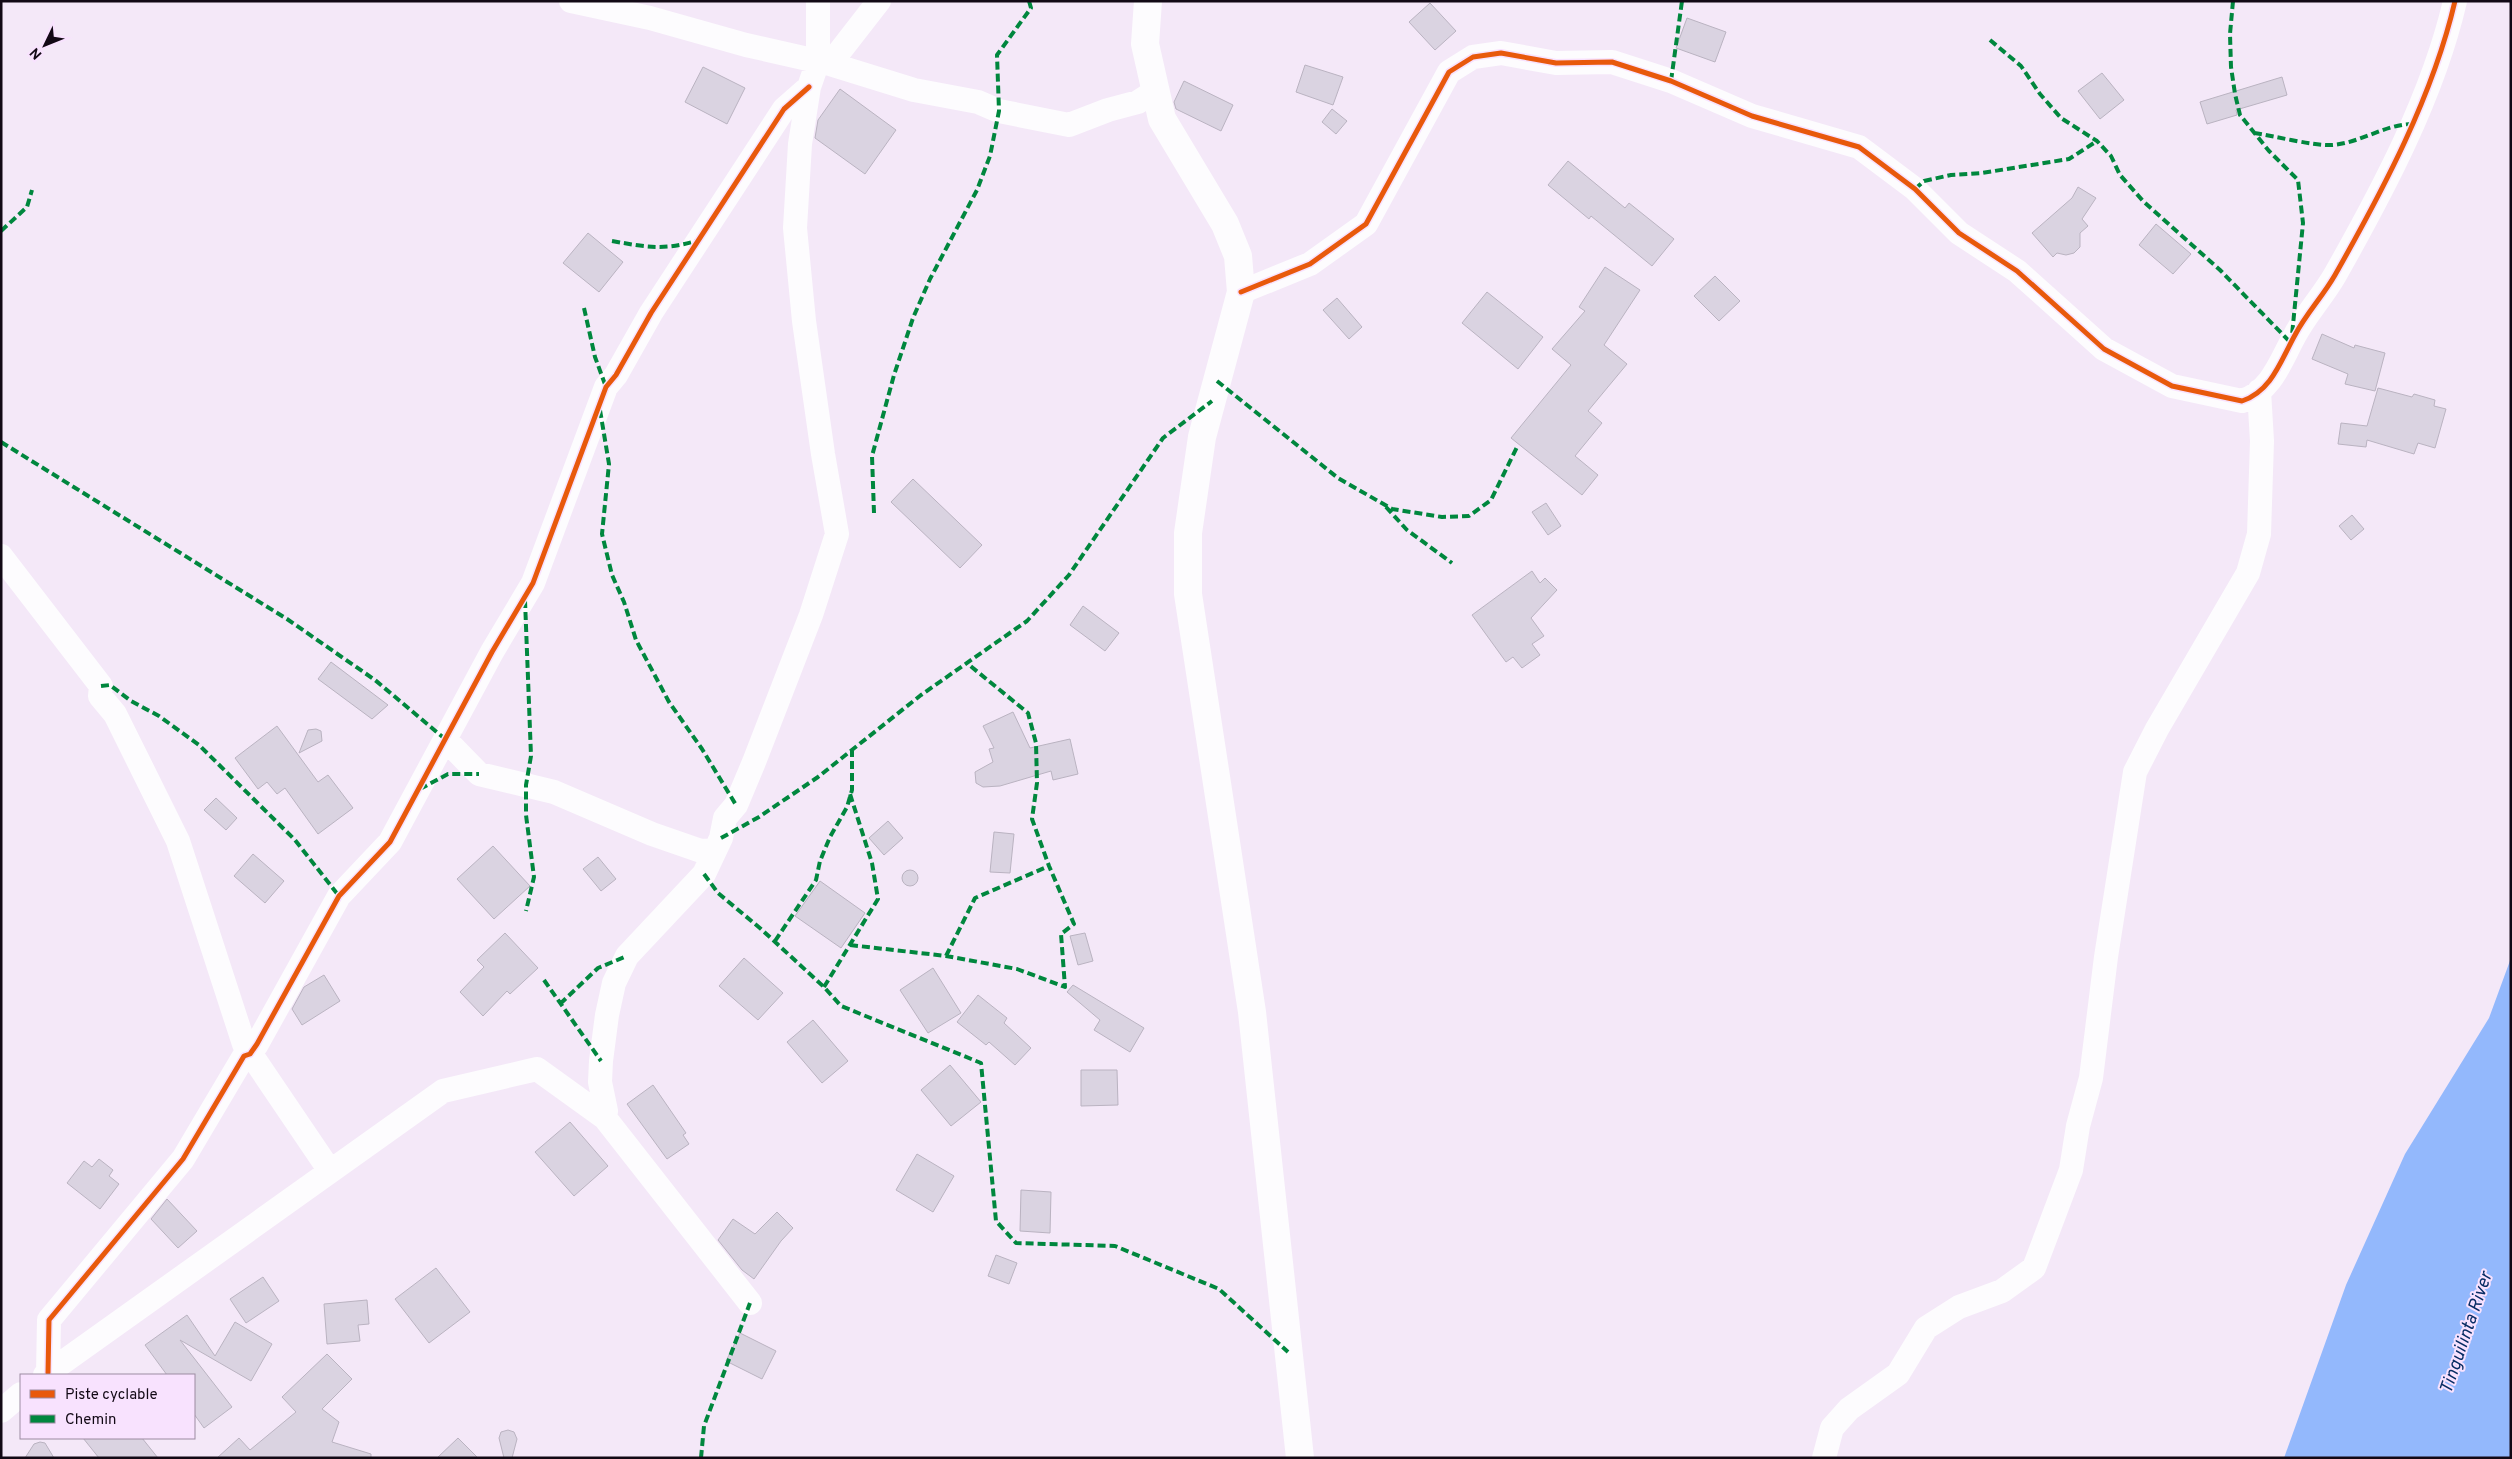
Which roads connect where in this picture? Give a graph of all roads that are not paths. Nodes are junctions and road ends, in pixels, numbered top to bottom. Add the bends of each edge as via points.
1 (572, 1) edge
2 (818, 1) edge
3 (879, 1) edge
4 (1148, 1) edge
5 (2455, 1) edge
6 (824, 62) junction
7 (809, 87) junction
8 (1155, 91) junction
9 (1241, 292) junction
10 (2259, 391) junction
11 (1, 556) edge
12 (445, 739) junction
13 (715, 850) junction
14 (250, 1054) junction
15 (605, 1118) junction
16 (330, 1171) junction
17 (750, 1303) dead end
18 (47, 1374) edge
19 (20, 1395) edge
20 (1, 1411) edge
21 (1300, 1458) edge
22 (1824, 1458) edge

1 - 6 street
2 - 6 street
3 - 6 street
4 - 8 street via 1145,44
5 - 10 street via 2445,44 2397,158 2335,276 2295,335 2283,361
6 - 7 street
6 - 8 street via 914,90 1069,125 1138,102
7 - 12 street via 784,109 606,387 533,583
7 - 13 street via 800,144 796,228 806,330 837,534 811,614 754,762 736,806 725,818
8 - 9 street via 1162,119 1225,224 1238,256
9 - 10 street via 1310,264 1366,224 1449,72 1473,57 1501,53 1556,63 1612,62 1670,81 1752,116 1859,147 1915,189 1959,233 2017,271 2104,349 2172,386 2242,401
9 - 21 street via 1202,436 1188,534 1188,594 1252,1012
10 - 22 street via 2262,441 2259,534 2248,573 2135,772 2091,1078 2078,1126 2071,1170 2034,1268 2002,1291 1959,1307 1926,1328 1898,1374 1849,1409 1832,1428
11 - 14 street via 101,686 100,696 115,714 178,841
12 - 13 street via 479,774 554,792 652,834 701,851
12 - 14 street via 390,842 339,896
13 - 15 street via 704,874 627,956 614,983 601,1061
14 - 16 street via 258,1061
14 - 18 street via 244,1056 184,1159 48,1320
15 - 16 street via 537,1069 443,1091
15 - 17 street
16 - 18 street
19 - 20 street

